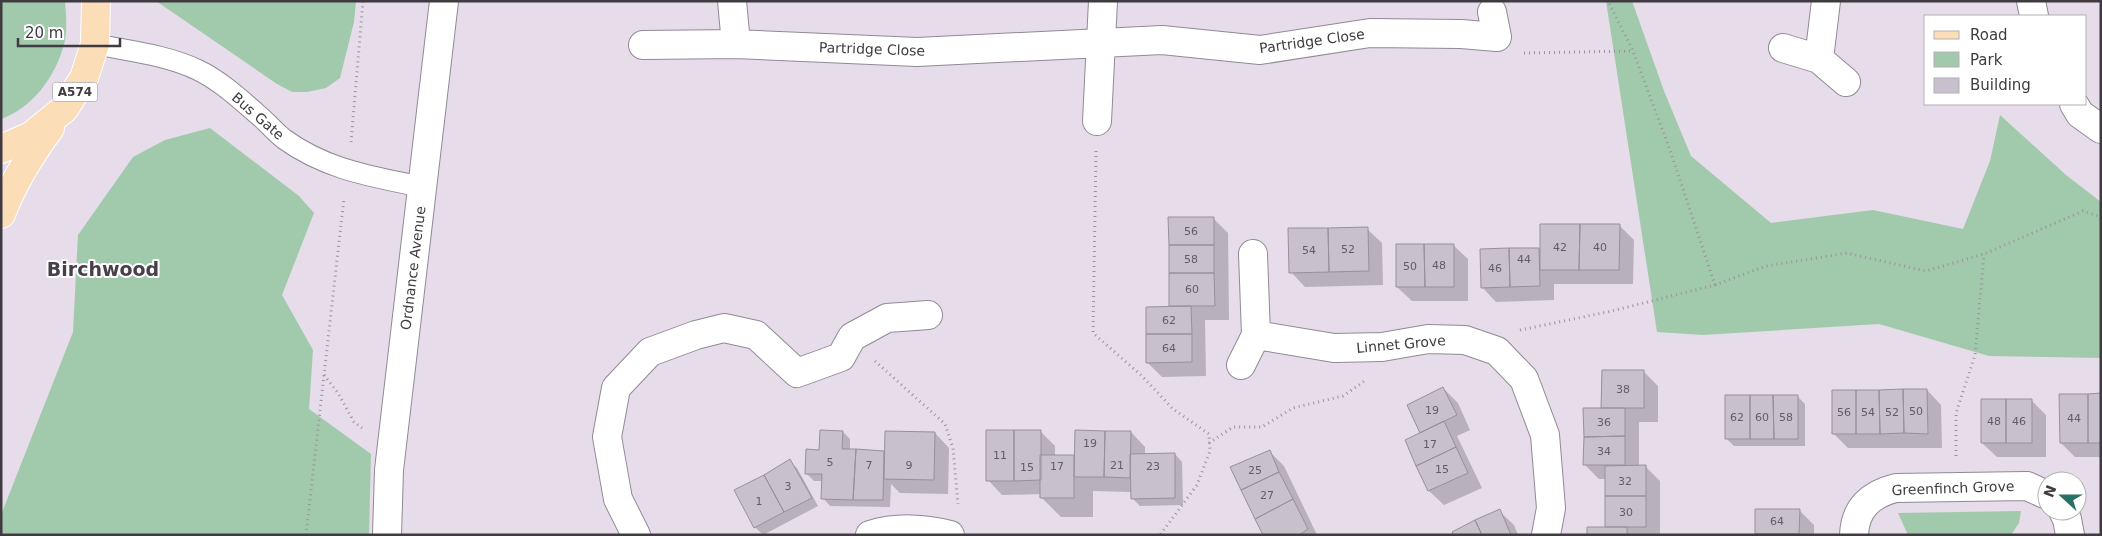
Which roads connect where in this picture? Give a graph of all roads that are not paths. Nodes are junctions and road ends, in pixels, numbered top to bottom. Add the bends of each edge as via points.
1 (96, 1) edge
2 (444, 1) edge
3 (732, 1) edge
4 (1103, 1) edge
5 (1826, 1) edge
6 (2031, 1) edge
7 (1492, 12) dead end
8 (2034, 15) edge
9 (1102, 43) junction
10 (95, 44) junction
11 (736, 44) junction
12 (643, 45) dead end
13 (1783, 48) dead end
14 (1819, 59) junction
15 (1846, 82) dead end
16 (2075, 105) edge
17 (64, 108) junction
18 (1097, 121) road end
19 (2101, 129) edge
20 (1, 149) edge
21 (422, 187) junction
22 (1, 214) edge
23 (1254, 254) dead end
24 (928, 315) dead end
25 (1256, 335) junction
26 (1241, 365) dead end
27 (2037, 490) edge
28 (2067, 521) edge
29 (387, 535) edge
30 (636, 535) edge
31 (870, 535) edge
32 (950, 535) edge
33 (1546, 535) edge
34 (1854, 535) edge
35 (2070, 535) edge

1 - 10 main road, A574
2 - 21 street, Ordnance Avenue
3 - 11 street
4 - 9 street
5 - 14 street
6 - 8 street
7 - 9 street, Partridge Close via 1497,37 1370,33 1260,50 1162,40
9 - 11 street, Partridge Close via 918,52
9 - 18 street
10 - 17 main road, A574 via 84,78
10 - 21 lane, Bus Gate via 198,70 257,113 283,138 318,159 347,171
11 - 12 street, Partridge Close
13 - 14 street
14 - 15 street
16 - 19 street via 2080,114
17 - 20 main road, A574 via 31,136
17 - 22 main road, A574 via 33,150 9,192
21 - 29 street, Ordnance Avenue via 389,470
23 - 25 street
24 - 30 street via 887,318 852,337 841,356 797,373 756,335 724,328 650,352 616,388 607,437 618,499
25 - 26 street
25 - 33 street, Linnet Grove via 1334,348 1382,348 1428,339 1465,340 1497,351 1524,379 1544,435 1551,508
27 - 34 street, Greenfinch Grove via 2027,486 1956,486 1882,491 1862,507
28 - 35 street
31 - 32 street via 914,529

